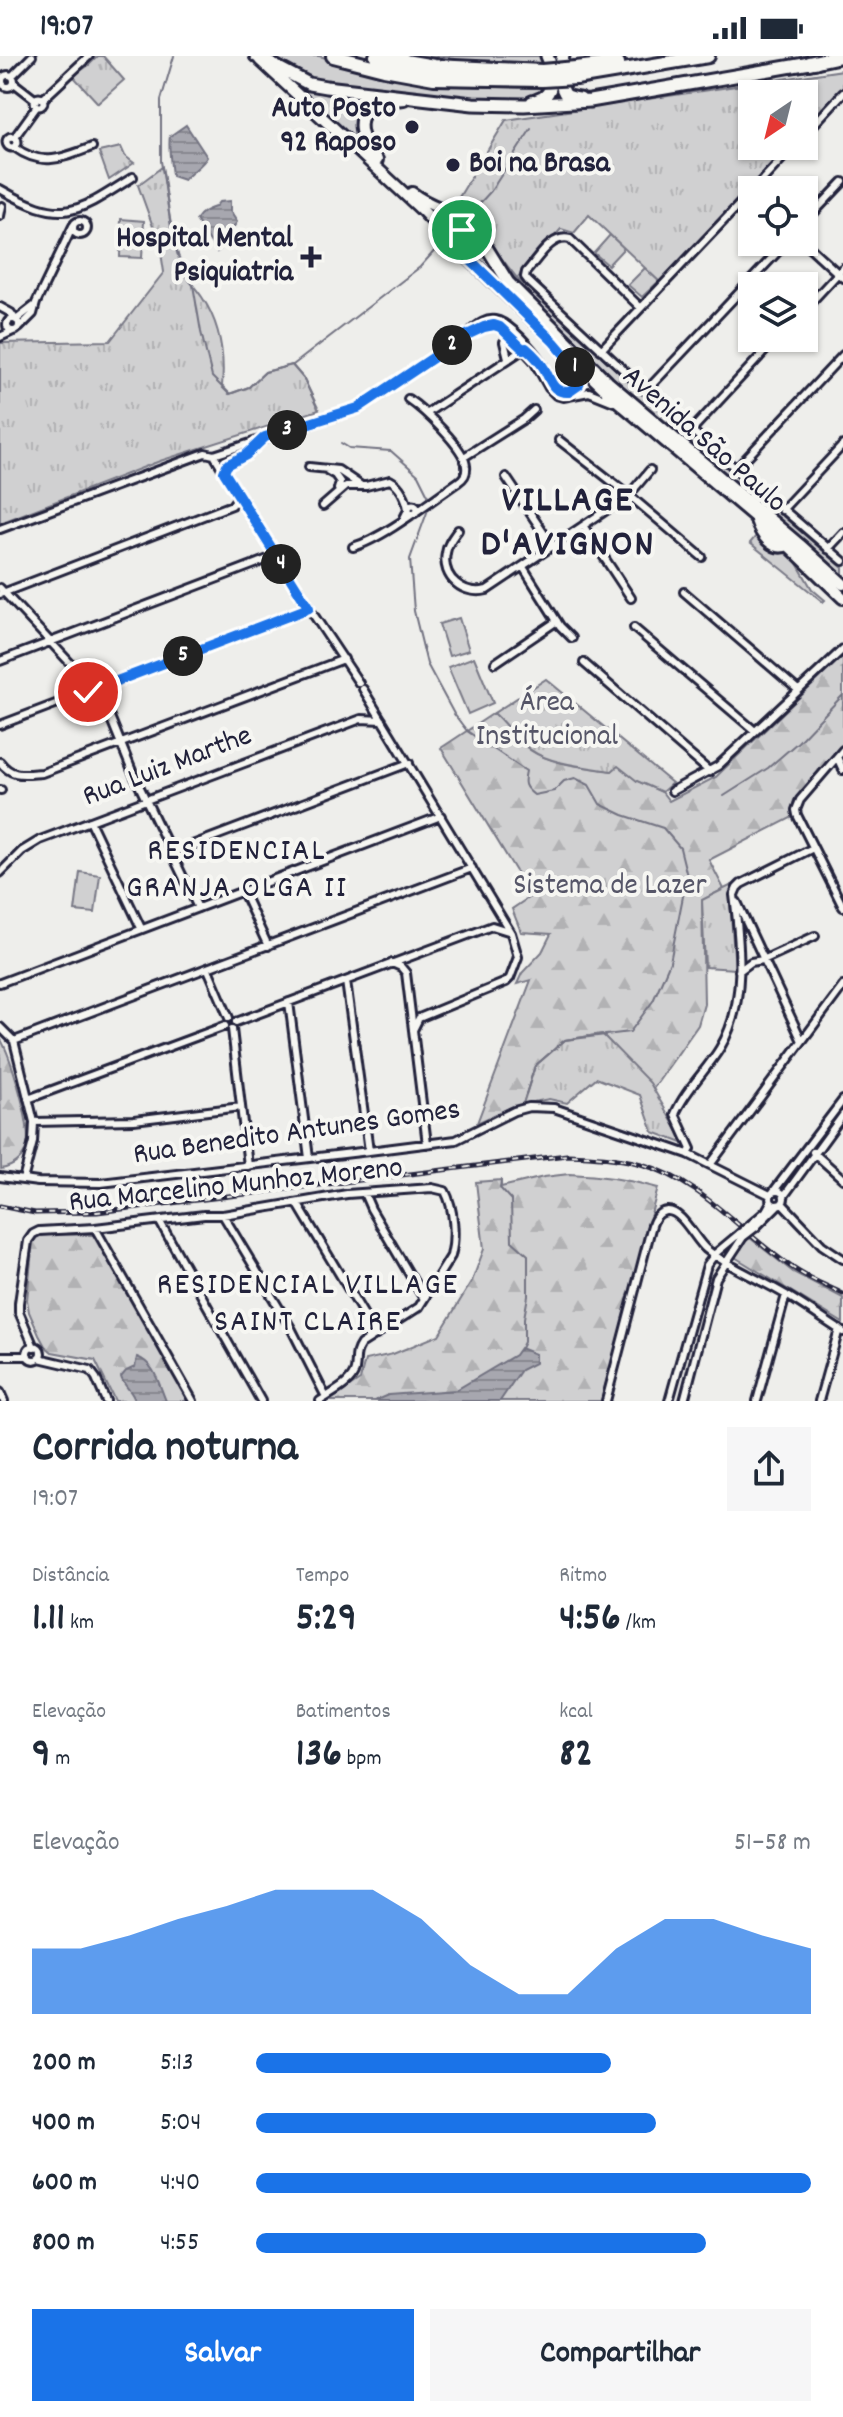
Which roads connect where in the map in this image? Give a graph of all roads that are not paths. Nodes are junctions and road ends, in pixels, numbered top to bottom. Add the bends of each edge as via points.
1 (32, 56) edge
2 (89, 56) edge
3 (256, 56) edge
4 (333, 56) edge
5 (376, 56) edge
6 (547, 56) edge
7 (563, 56) edge
8 (665, 56) edge
9 (708, 56) edge
10 (842, 57) edge
11 (808, 63) joint
12 (576, 73) junction
13 (542, 75) junction
14 (13, 80) junction
15 (1, 81) edge
16 (843, 93) edge
17 (413, 98) junction
18 (590, 101) junction
19 (38, 102) junction
20 (524, 105) junction
21 (818, 120) edge
22 (10, 146) junction
23 (92, 147) dead end
24 (0, 151) edge
25 (781, 160) edge
26 (766, 176) edge
27 (133, 177) dead end
28 (843, 182) edge
29 (0, 189) edge
30 (2, 206) dead end
31 (738, 206) edge
32 (818, 208) edge
33 (0, 216) edge
34 (474, 227) junction
35 (72, 232) dead end
36 (460, 250) junction
37 (818, 254) edge
38 (774, 256) edge
39 (841, 273) edge
40 (818, 296) edge
41 (36, 303) junction
42 (0, 307) edge
43 (641, 308) junction
44 (12, 322) junction
45 (16, 330) junction
46 (0, 334) edge
47 (512, 334) junction
48 (554, 342) junction
49 (523, 349) junction
50 (601, 350) junction
51 (764, 352) edge
52 (843, 355) edge
53 (508, 358) junction
54 (543, 367) junction
55 (646, 391) junction
56 (408, 399) dead end
57 (534, 410) dead end
58 (427, 413) junction
59 (631, 413) junction
60 (691, 431) junction
61 (265, 437) junction
62 (559, 440) dead end
63 (843, 445) edge
64 (214, 455) junction
65 (464, 457) junction
66 (309, 467) dead end
67 (320, 468) junction
68 (650, 470) dead end
69 (735, 470) junction
70 (224, 472) junction
71 (349, 476) junction
72 (506, 477) dead end
73 (345, 485) junction
74 (364, 486) junction
75 (629, 495) junction
76 (239, 496) junction
77 (323, 506) dead end
78 (412, 509) junction
79 (782, 510) junction
80 (584, 527) junction
81 (0, 529) edge
82 (458, 530) dead end
83 (843, 533) edge
84 (353, 547) dead end
85 (553, 547) junction
86 (828, 549) junction
87 (276, 556) junction
88 (702, 557) dead end
89 (843, 561) edge
90 (523, 567) junction
91 (843, 584) edge
92 (1, 591) edge
93 (684, 592) dead end
94 (631, 598) dead end
95 (843, 598) edge
96 (309, 608) junction
97 (557, 621) junction
98 (634, 628) dead end
99 (572, 638) dead end
100 (50, 642) junction
101 (843, 649) edge
102 (344, 659) junction
103 (0, 661) edge
104 (495, 663) dead end
105 (584, 663) dead end
106 (95, 689) junction
107 (798, 690) junction
108 (375, 707) junction
109 (361, 719) junction
110 (382, 720) junction
111 (0, 725) edge
112 (755, 731) junction
113 (121, 743) junction
114 (843, 750) edge
115 (837, 757) junction
116 (0, 762) edge
117 (409, 763) junction
118 (843, 770) edge
119 (710, 772) junction
120 (672, 791) dead end
121 (146, 800) junction
122 (441, 816) junction
123 (90, 821) junction
124 (813, 848) junction
125 (171, 853) junction
126 (472, 868) junction
127 (0, 873) edge
128 (243, 892) junction
129 (734, 895) junction
130 (843, 907) edge
131 (198, 908) junction
132 (497, 909) junction
133 (492, 926) junction
134 (141, 928) junction
135 (511, 933) junction
136 (815, 936) dead end
137 (268, 946) junction
138 (414, 955) junction
139 (763, 960) junction
140 (392, 963) junction
141 (208, 969) junction
142 (739, 971) junction
143 (406, 973) junction
144 (346, 981) junction
145 (0, 983) edge
146 (843, 986) edge
147 (289, 1002) junction
148 (410, 1004) junction
149 (430, 1013) junction
150 (230, 1024) junction
151 (0, 1027) edge
152 (413, 1030) junction
153 (805, 1038) junction
154 (14, 1041) junction
155 (28, 1099) junction
156 (843, 1100) edge
157 (241, 1107) junction
158 (843, 1115) edge
159 (34, 1122) junction
160 (427, 1144) junction
161 (808, 1147) junction
162 (369, 1151) junction
163 (815, 1153) junction
164 (688, 1154) junction
165 (309, 1158) junction
166 (710, 1165) junction
167 (248, 1166) junction
168 (0, 1177) edge
169 (843, 1179) edge
170 (23, 1180) junction
171 (364, 1193) junction
172 (776, 1199) junction
173 (297, 1203) junction
174 (223, 1215) junction
175 (160, 1222) junction
176 (95, 1228) junction
177 (741, 1235) junction
178 (714, 1255) junction
179 (843, 1259) edge
180 (725, 1262) junction
181 (786, 1295) junction
182 (424, 1299) junction
183 (841, 1330) edge
184 (376, 1335) junction
185 (34, 1347) junction
186 (0, 1356) edge
187 (28, 1356) junction
188 (39, 1358) junction
189 (0, 1392) edge
190 (323, 1399) edge
191 (4, 1401) edge
192 (106, 1401) edge
193 (193, 1401) edge
194 (261, 1401) edge
195 (606, 1401) edge
196 (669, 1401) edge
197 (684, 1401) edge
198 (757, 1401) edge
199 (819, 1401) edge

1 - 14 street
2 - 19 street
3 - 17 highway via 309,84
3 - 36 main road, Avenida São Paulo
4 - 13 highway via 434,78
5 - 13 highway
6 - 20 highway via 550,89
7 - 18 highway via 564,92
8 - 12 highway
9 - 12 highway
10 - 11 highway
11 - 18 highway
12 - 13 highway, bridge
14 - 15 street via 9,87
14 - 19 street
16 - 21 street
17 - 20 highway
17 - 34 main road, Avenida São Paulo via 371,106 361,122 363,141 416,197
18 - 20 highway
19 - 22 street
22 - 23 street via 44,160
22 - 24 street
25 - 26 street
27 - 29 street via 70,212 39,209
28 - 32 street
30 - 33 street
31 - 43 street
34 - 36 main road via 458,233
34 - 91 main road, Avenida São Paulo via 508,282 608,382
35 - 41 street
36 - 48 main road, Avenida São Paulo
37 - 39 street
38 - 55 street
39 - 40 street
41 - 44 street
41 - 45 street via 33,314
42 - 44 street via 11,313
43 - 50 street
43 - 50 street via 570,239 555,240 525,277
44 - 45 street via 19,323
44 - 45 street via 9,329
44 - 46 street
45 - 46 street
47 - 49 street
47 - 53 street via 504,342
47 - 54 street via 528,345
47 - 61 street via 494,325 467,335 358,408
48 - 54 street via 577,369 579,385 569,392 557,390
48 - 59 main road, Avenida São Paulo
49 - 53 street
49 - 54 street
49 - 59 street via 556,395 594,393
50 - 55 street
51 - 60 street
52 - 69 street
53 - 58 street
55 - 60 street
56 - 58 street
57 - 65 street
58 - 65 street
59 - 95 main road, Avenida São Paulo
60 - 69 street
61 - 64 street
61 - 70 street
62 - 75 street
63 - 79 street
64 - 70 street
64 - 81 street via 205,453
65 - 78 street via 464,477
66 - 67 street
67 - 71 street
67 - 73 street
68 - 75 street
69 - 79 street
70 - 76 street
71 - 73 street via 342,477
71 - 74 street
72 - 85 street
73 - 74 street
73 - 77 street
74 - 78 street via 392,481
75 - 80 street
75 - 88 street
76 - 87 street
76 - 92 street via 232,505
78 - 84 street
79 - 86 street
80 - 85 street
80 - 94 street
82 - 90 street via 445,560 461,587 487,590
83 - 86 street
85 - 90 street
86 - 89 street
87 - 96 street
87 - 100 street
90 - 97 street
92 - 100 street
93 - 107 street
96 - 102 street
96 - 106 street
97 - 99 street
97 - 104 street
98 - 112 street
100 - 103 street
100 - 106 street
101 - 107 street
102 - 108 street
102 - 113 street
105 - 119 street
106 - 111 street
106 - 113 street
107 - 112 street
108 - 109 street
108 - 110 street
109 - 110 street
109 - 121 street, Rua Luiz Marthe
110 - 117 street
112 - 119 street
113 - 116 street via 42,773 13,774
113 - 121 street
114 - 115 street
115 - 118 street
115 - 124 street via 797,805
117 - 122 street
117 - 125 street
119 - 120 street
121 - 123 street, Rua Luiz Marthe
121 - 125 street
122 - 126 street
122 - 128 street
123 - 127 street, Rua Luiz Marthe via 31,844
123 - 134 street
124 - 129 street via 741,884
124 - 130 street
125 - 131 street
126 - 132 street
126 - 137 street
128 - 131 street
128 - 137 street
129 - 139 street
129 - 142 street
131 - 134 street
132 - 133 street
132 - 135 street
133 - 135 street
133 - 138 street
134 - 145 street
135 - 149 street via 518,957 510,978
136 - 139 street
137 - 141 street
138 - 140 street
138 - 143 street
139 - 142 street
139 - 153 street
140 - 143 street
140 - 144 street
141 - 150 street
141 - 154 street
142 - 164 street via 736,1005 722,1045 675,1114 691,1149
143 - 148 street
144 - 147 street
144 - 162 street
146 - 153 street
147 - 150 street
147 - 165 street
148 - 149 street via 420,1013
148 - 152 street
149 - 152 street via 419,1018
150 - 155 street
150 - 157 street
151 - 154 street
152 - 160 street
153 - 166 street
154 - 155 street
155 - 159 street
156 - 161 street
157 - 159 street via 134,1120
157 - 167 street
158 - 163 street
159 - 170 street
160 - 162 street, Rua Benedito Antunes Gomes
160 - 164 street, Rua Benedito Antunes Gomes via 456,1140 529,1107 554,1108
161 - 163 street
161 - 172 street
162 - 165 street, Rua Benedito Antunes Gomes
163 - 169 street
163 - 172 street
164 - 166 street, Rua Benedito Antunes Gomes
165 - 167 street, Rua Benedito Antunes Gomes
166 - 172 street, Rua Benedito Antunes Gomes
167 - 170 street, Rua Benedito Antunes Gomes via 101,1183
168 - 170 street, Rua Benedito Antunes Gomes
171 - 173 street, Rua Marcelino Munhoz Moreno
171 - 182 street
171 - 182 street, Rua Marcelino Munhoz Moreno via 445,1191 453,1246
172 - 177 street, bridge
172 - 179 street, Rua Benedito Antunes Gomes
173 - 174 street, Rua Marcelino Munhoz Moreno
173 - 184 street
174 - 175 street, Rua Marcelino Munhoz Moreno
174 - 190 street via 291,1328
175 - 176 street, Rua Marcelino Munhoz Moreno
175 - 194 street
176 - 185 street, Rua Marcelino Munhoz Moreno via 39,1231 28,1241 19,1312
176 - 193 street
177 - 178 street
177 - 180 street
178 - 180 street
178 - 195 street via 674,1212 655,1218
178 - 196 street
180 - 181 street
180 - 197 street via 716,1278
181 - 183 street
181 - 198 street
182 - 184 street
183 - 199 street
184 - 190 street via 356,1351 349,1381
185 - 187 street
185 - 188 street via 40,1350
186 - 187 street
187 - 188 street
188 - 192 street via 90,1370
189 - 191 street

